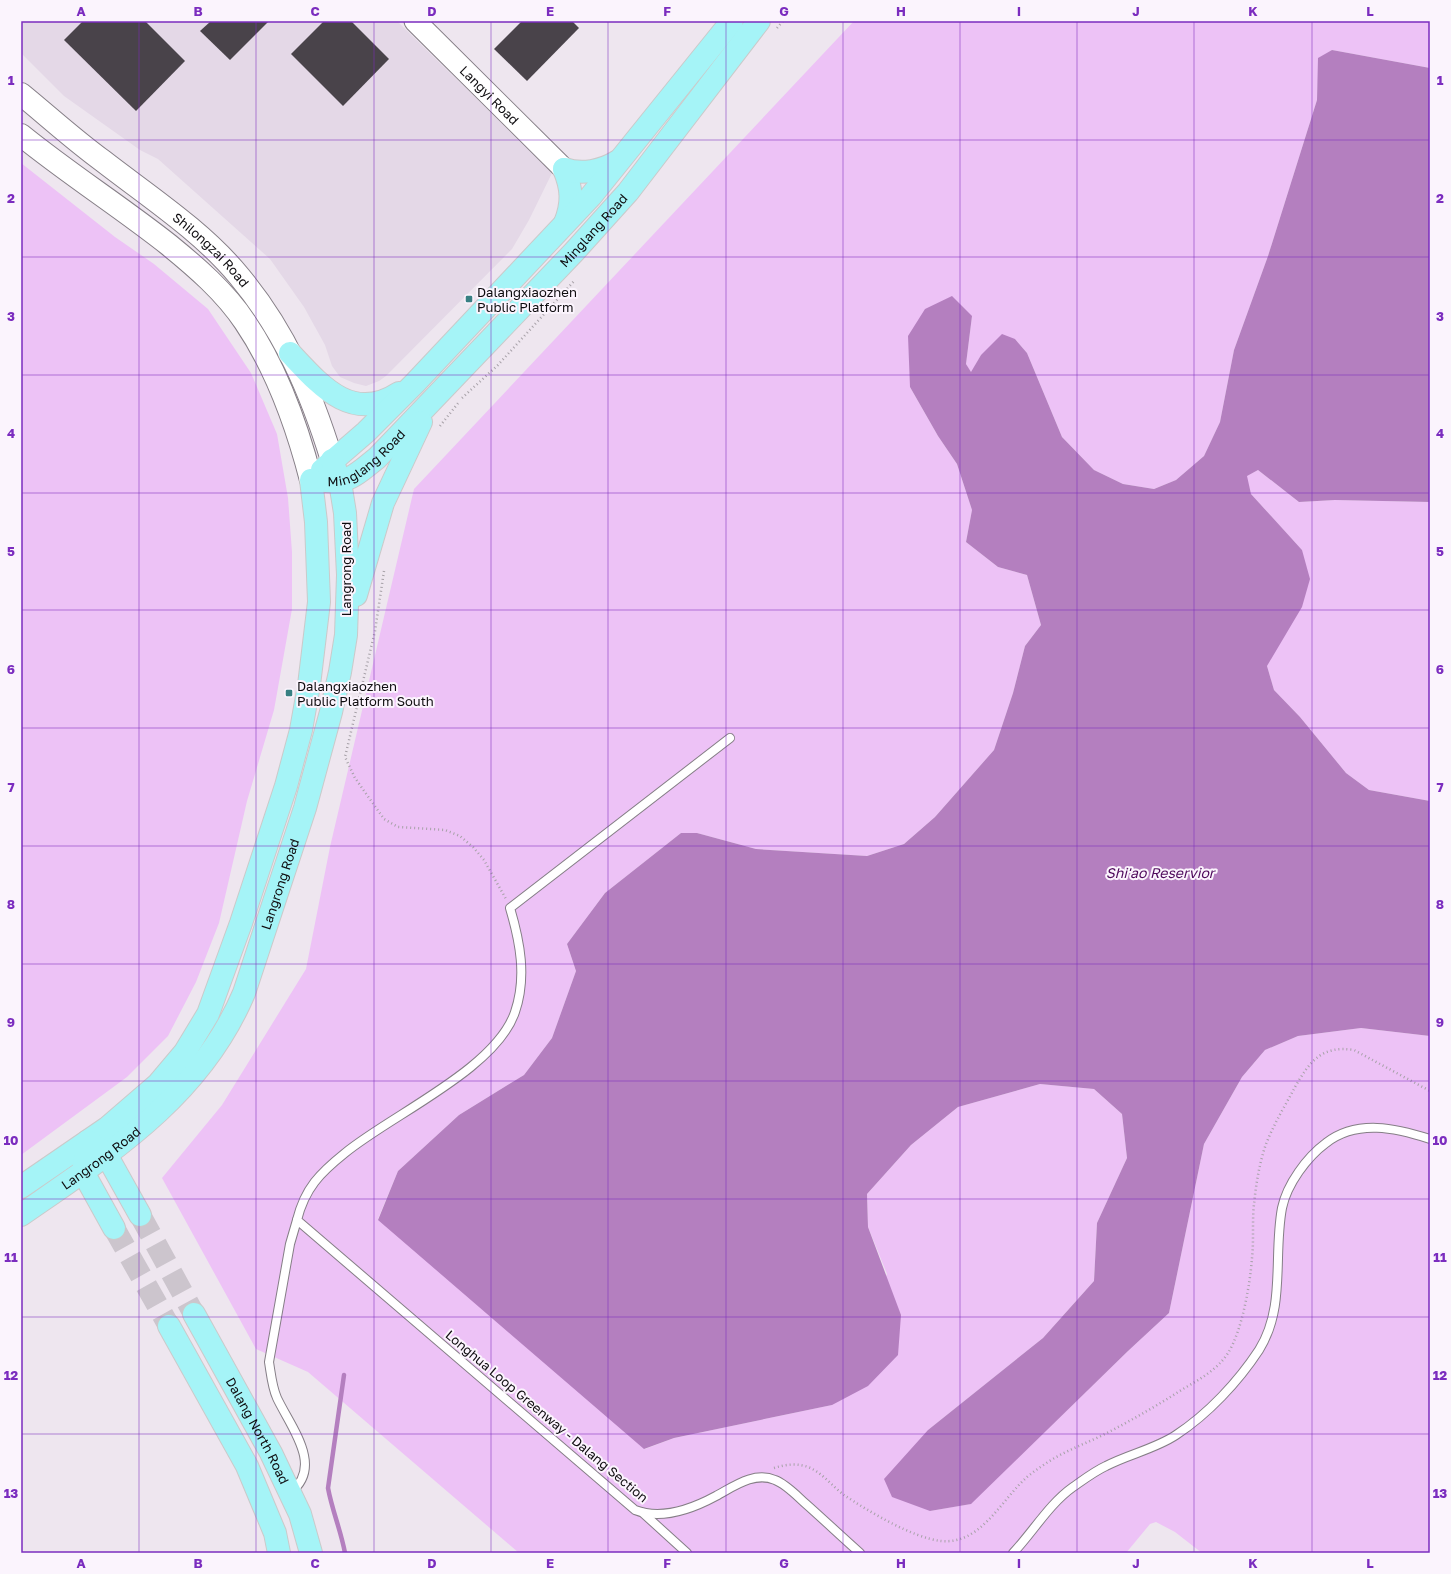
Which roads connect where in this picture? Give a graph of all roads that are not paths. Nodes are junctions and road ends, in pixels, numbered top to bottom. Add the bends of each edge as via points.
1 (415, 21) edge
2 (732, 21) edge
3 (759, 21) edge
4 (21, 94) edge
5 (21, 135) edge
6 (620, 161) junction
7 (564, 169) junction
8 (564, 225) junction
9 (290, 352) junction
10 (415, 383) junction
11 (440, 394) junction
12 (332, 460) junction
13 (311, 480) junction
14 (340, 482) junction
15 (346, 635) junction
16 (730, 738) dead end
17 (1430, 1140) edge
18 (88, 1141) junction
19 (107, 1156) junction
20 (83, 1172) junction
21 (21, 1187) edge
22 (140, 1215) tunnel mouth
23 (21, 1216) edge
24 (297, 1220) junction
25 (114, 1228) tunnel mouth
26 (194, 1314) tunnel mouth
27 (169, 1326) tunnel mouth
28 (290, 1493) junction
29 (643, 1513) junction
30 (279, 1553) edge
31 (311, 1553) edge
32 (687, 1553) edge
33 (860, 1553) edge
34 (1013, 1553) edge

1 - 7 street, Langyi Road
2 - 6 main road, Minglang Road
3 - 11 main road, Minglang Road via 628,192
4 - 9 main road, Shilongzai Road via 100,160 196,233 238,275 268,314
5 - 13 main road, Shilongzai Road via 150,230 193,265 224,296 245,321 268,360 297,435
6 - 7 main road via 596,170 573,172
6 - 8 main road, Minglang Road
7 - 8 main road via 572,200
8 - 10 main road, Minglang Road
9 - 10 main road via 328,391 344,401 361,405 375,404 390,399
9 - 12 main road, Shilongzai Road via 319,417
10 - 12 main road, Minglang Road via 366,432
11 - 14 main road, Minglang Road via 359,473
11 - 15 main road via 416,430 383,503 365,559
12 - 13 main road, Minglang Road
12 - 14 main road, Langrong Road
13 - 14 main road, Minglang Road
13 - 18 main road, Langrong Road via 319,602 309,685 301,730 286,786 241,923 208,1014 185,1052 158,1084
14 - 15 main road, Langrong Road via 347,544
15 - 19 main road, Langrong Road via 331,712 305,808 237,1010 218,1043 186,1085 149,1122
16 - 24 lane via 510,908 521,958 519,993 515,1013 495,1045 455,1080 365,1136 328,1167 314,1182 302,1202
17 - 34 lane via 1400,1129 1365,1127 1338,1135 1325,1143 1301,1170 1289,1189 1283,1207 1277,1297 1269,1331 1246,1368 1213,1404 1176,1435 1106,1466 1071,1488
18 - 19 main road
18 - 20 main road
18 - 21 main road, Langrong Road
19 - 20 main road, Langrong Road
19 - 22 main road
20 - 23 main road, Langrong Road
20 - 25 main road
24 - 28 lane via 290,1244 269,1362 271,1380 277,1397 300,1441 304,1455 305,1468 301,1480
24 - 29 lane, Longhua Loop Greenway - Dalang Section via 634,1510
26 - 28 main road, Dalang North Road via 271,1453
27 - 30 main road, Dalang North Road via 247,1466 275,1533
28 - 31 main road, Dalang North Road via 300,1514
29 - 32 lane
29 - 33 lane, Longhua Loop Greenway - Dalang Section via 669,1513 756,1478 776,1480

